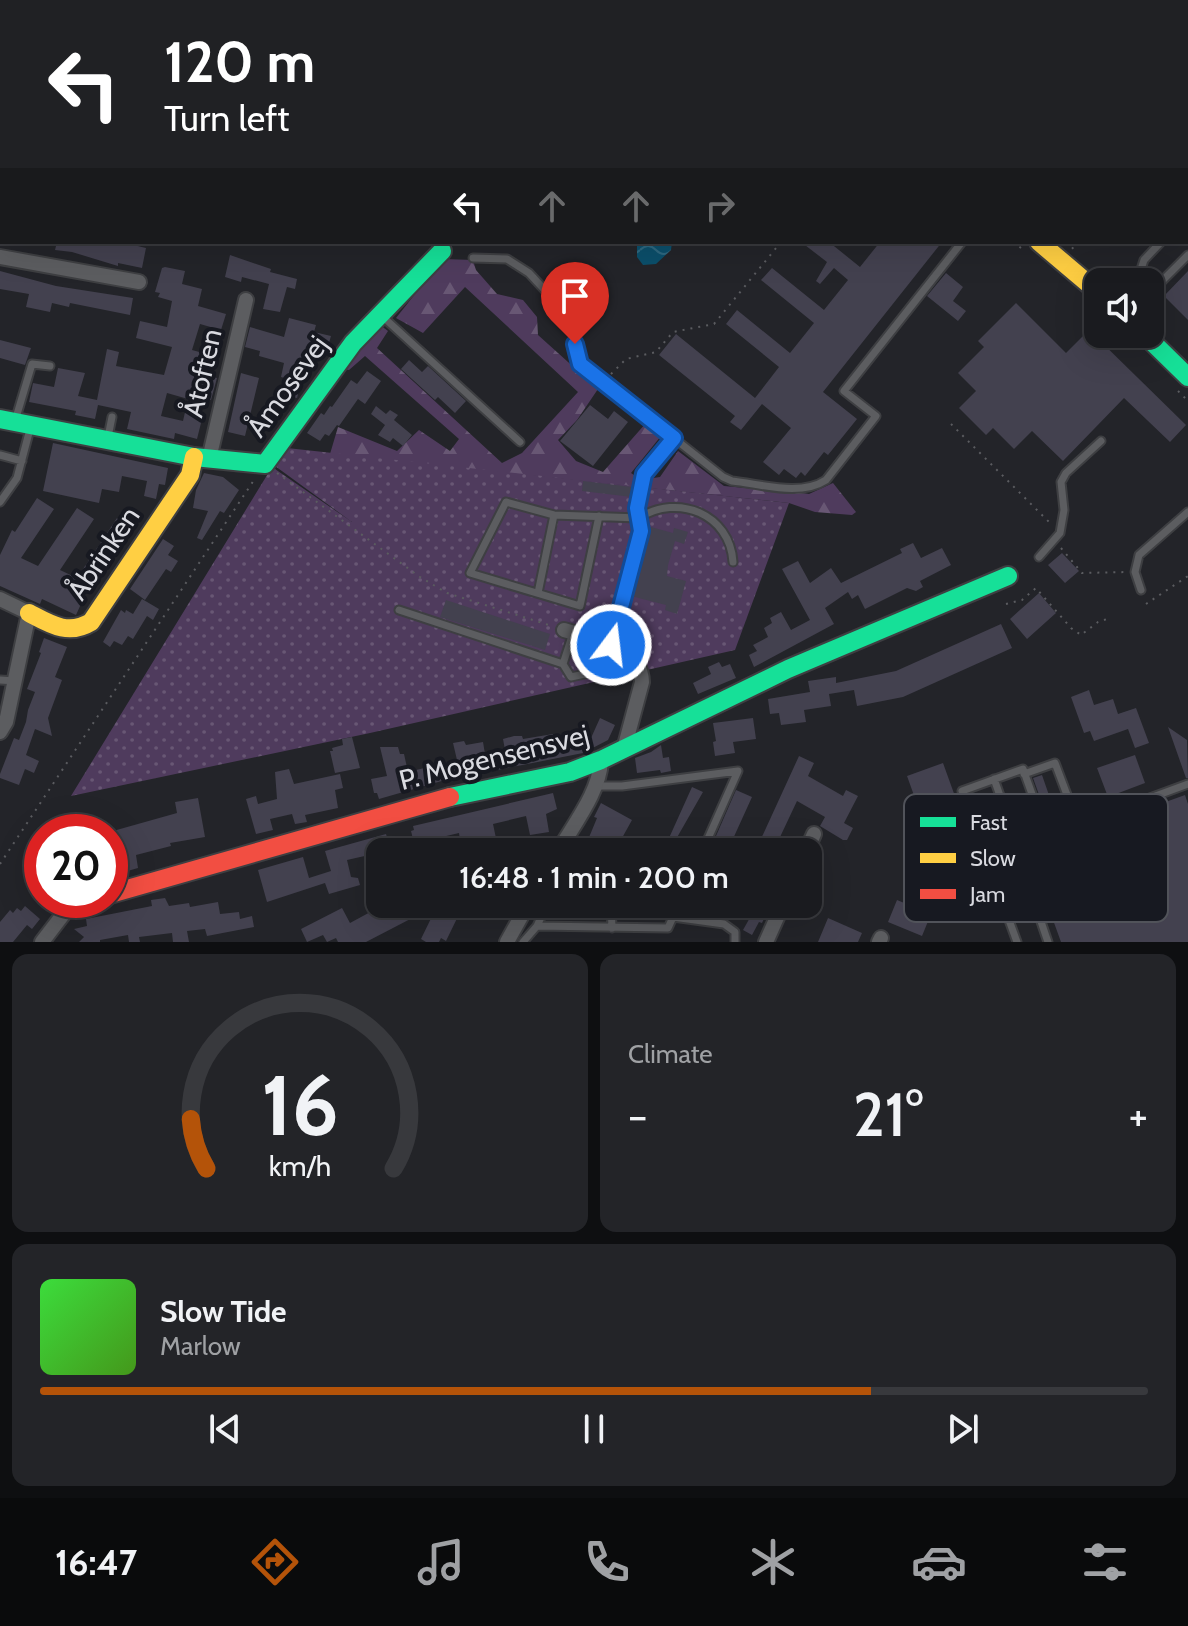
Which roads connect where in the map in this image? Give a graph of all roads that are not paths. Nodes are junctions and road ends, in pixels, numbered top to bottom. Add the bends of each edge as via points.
1 (960, 244) edge
2 (1041, 244) edge
3 (1159, 244) edge
4 (442, 251) dead end
5 (1188, 255) edge
6 (0, 257) edge
7 (473, 258) dead end
8 (1141, 268) edge
9 (1164, 279) edge
10 (1084, 280) edge
11 (139, 282) dead end
12 (246, 300) dead end
13 (381, 315) junction
14 (1158, 348) edge
15 (50, 366) dead end
16 (1188, 377) edge
17 (112, 417) dead end
18 (15, 423) edge
19 (674, 438) junction
20 (107, 439) junction
21 (1101, 441) dead end
22 (520, 442) dead end
23 (0, 455) edge
24 (202, 458) junction
25 (22, 461) junction
26 (0, 502) edge
27 (1188, 512) edge
28 (554, 515) junction
29 (599, 516) junction
30 (639, 518) junction
31 (1039, 557) dead end
32 (733, 562) dead end
33 (1008, 576) dead end
34 (1141, 590) dead end
35 (538, 593) junction
36 (0, 599) edge
37 (399, 610) dead end
38 (29, 613) junction
39 (569, 631) joint
40 (611, 645) junction
41 (637, 663) junction
42 (563, 664) junction
43 (8, 681) edge
44 (0, 732) edge
45 (624, 749) junction
46 (601, 760) junction
47 (1024, 774) junction
48 (994, 779) junction
49 (1188, 784) edge
50 (595, 786) junction
51 (963, 794) edge
52 (1000, 794) edge
53 (1031, 794) edge
54 (1067, 794) edge
55 (1160, 794) edge
56 (814, 834) dead end
57 (566, 838) edge
58 (708, 838) edge
59 (812, 838) edge
60 (128, 889) edge
61 (60, 918) edge
62 (520, 918) edge
63 (541, 918) edge
64 (612, 918) edge
65 (673, 918) edge
66 (680, 918) edge
67 (777, 918) edge
68 (1010, 922) edge
69 (1041, 922) edge
70 (537, 926) junction
71 (612, 928) junction
72 (42, 942) edge
73 (507, 942) edge
74 (523, 942) edge
75 (735, 942) edge
76 (766, 942) edge
77 (1017, 942) edge
78 (1048, 942) edge

1 - 19 lane via 844,391 876,416 826,480 802,489 732,481
2 - 10 street
3 - 8 lane
4 - 13 street, Åmosevej
5 - 9 lane
6 - 11 street
7 - 19 lane via 507,259 529,273 571,324 580,364
12 - 24 street, Åtoften
13 - 22 lane
13 - 24 street, Åmosevej via 353,343 265,464
14 - 16 street
15 - 18 lane via 32,364
17 - 20 lane
18 - 20 street, Åmosevej
18 - 25 lane
19 - 30 lane via 644,474
20 - 24 street, Åmosevej
21 - 31 lane via 1061,482 1060,533
23 - 25 lane
24 - 38 street, Åbrinken via 91,622 75,631
25 - 26 lane
27 - 34 lane via 1139,555 1135,572
28 - 29 lane
28 - 35 lane
28 - 35 lane via 506,502 470,573
29 - 30 lane
29 - 35 lane via 580,606
30 - 32 lane via 652,510 692,509 722,529 732,546
30 - 40 lane via 641,531
33 - 45 street, P. Mogensensvej via 788,669
36 - 38 street
37 - 42 lane
38 - 43 street
39 - 40 street
39 - 42 lane
40 - 41 street
41 - 42 lane via 571,677
41 - 45 street via 642,682
43 - 44 street via 6,722
45 - 46 street, P. Mogensensvej
46 - 50 street
46 - 60 street, P. Mogensensvej via 570,772 428,801
47 - 48 lane via 1023,769
47 - 53 lane
47 - 54 lane via 1055,763
48 - 51 lane
48 - 52 lane
49 - 55 lane
50 - 57 street
50 - 58 lane via 738,771
56 - 59 street
61 - 72 street
62 - 73 street
63 - 70 lane
64 - 71 lane
65 - 71 lane via 668,928
66 - 75 lane via 724,924 735,932
67 - 76 street
68 - 77 lane
69 - 78 lane
70 - 71 lane
70 - 74 lane

